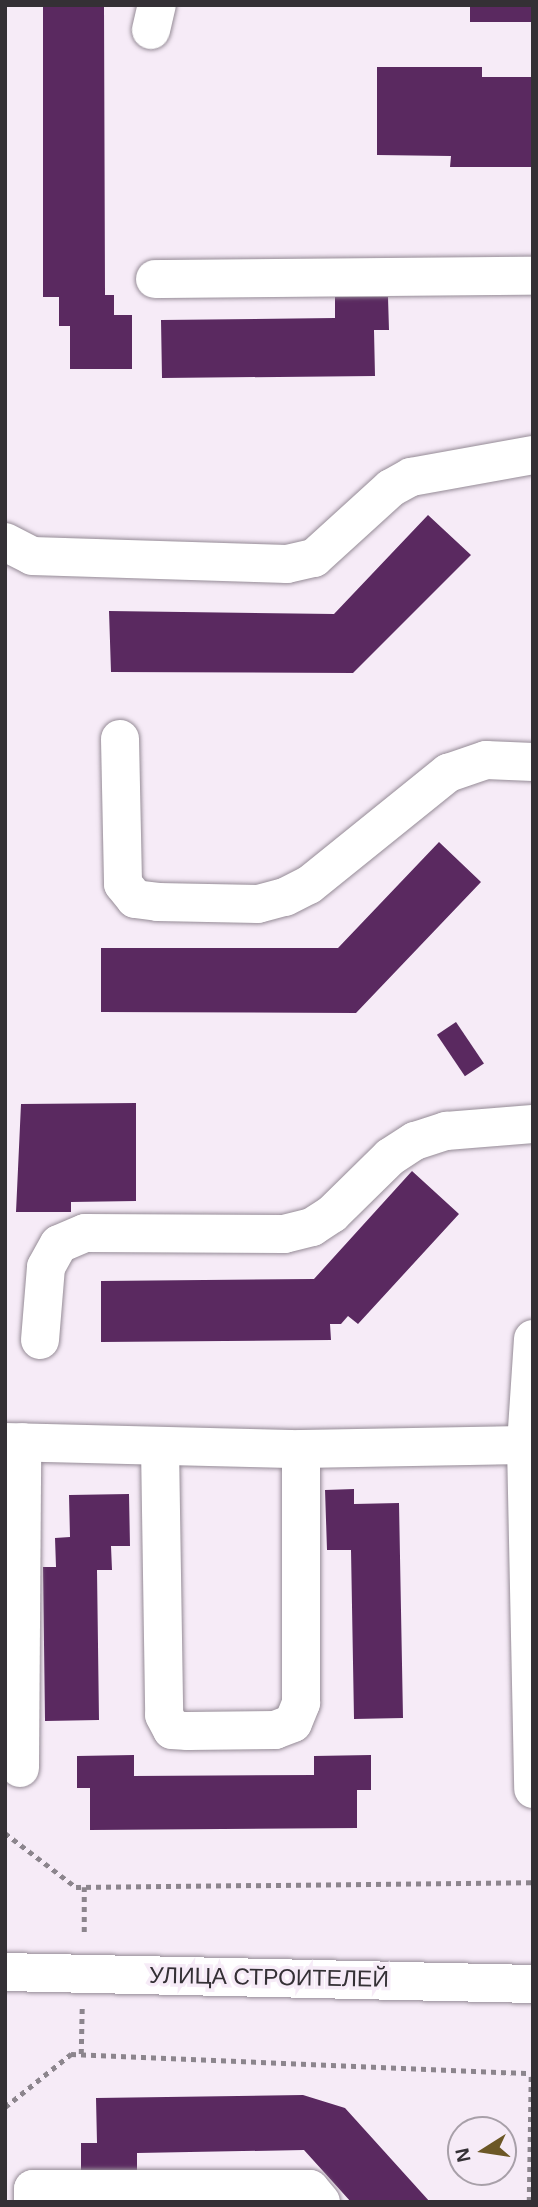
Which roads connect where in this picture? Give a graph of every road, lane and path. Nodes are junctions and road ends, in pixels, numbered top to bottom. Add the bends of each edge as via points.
1 (533, 275) edge
2 (155, 279) dead end
3 (533, 455) edge
4 (5, 542) edge
5 (120, 739) dead end
6 (533, 762) edge
7 (533, 1124) edge
8 (533, 1339) edge
9 (40, 1340) dead end
10 (14, 1442) edge
11 (526, 1445) junction
12 (160, 1447) junction
13 (301, 1449) junction
14 (531, 1578) edge
15 (20, 1768) dead end
16 (533, 1789) edge
17 (5, 1833) edge
18 (533, 1882) edge
19 (84, 1887) junction
20 (84, 1932) dead end
21 (5, 1972) edge
22 (533, 1983) edge
23 (82, 2003) dead end
24 (81, 2054) junction
25 (532, 2073) edge
26 (5, 2106) edge
27 (33, 2202) edge
28 (321, 2202) edge
29 (529, 2202) edge

1 - 2 street
3 - 4 street via 411,477 391,488 314,558 287,564 32,556
5 - 6 street via 123,884 135,898 158,902 258,904 285,897 309,885 448,773 486,760
7 - 9 street via 446,1131 415,1140 312,1227 284,1234 85,1233 59,1244 46,1267
8 - 11 street
10 - 12 street
10 - 15 street
11 - 13 street
11 - 14 street
12 - 13 street
12 - 13 street via 164,1715 172,1730 188,1731 275,1730 293,1723 300,1703
14 - 16 street
17 - 19 path via 76,1887
18 - 19 path
19 - 20 path
21 - 22 street, УЛИЦА СТРОИТЕЛЕЙ
23 - 24 path
24 - 25 path
24 - 26 path via 71,2054
25 - 29 path
27 - 28 street via 33,2189 310,2189

